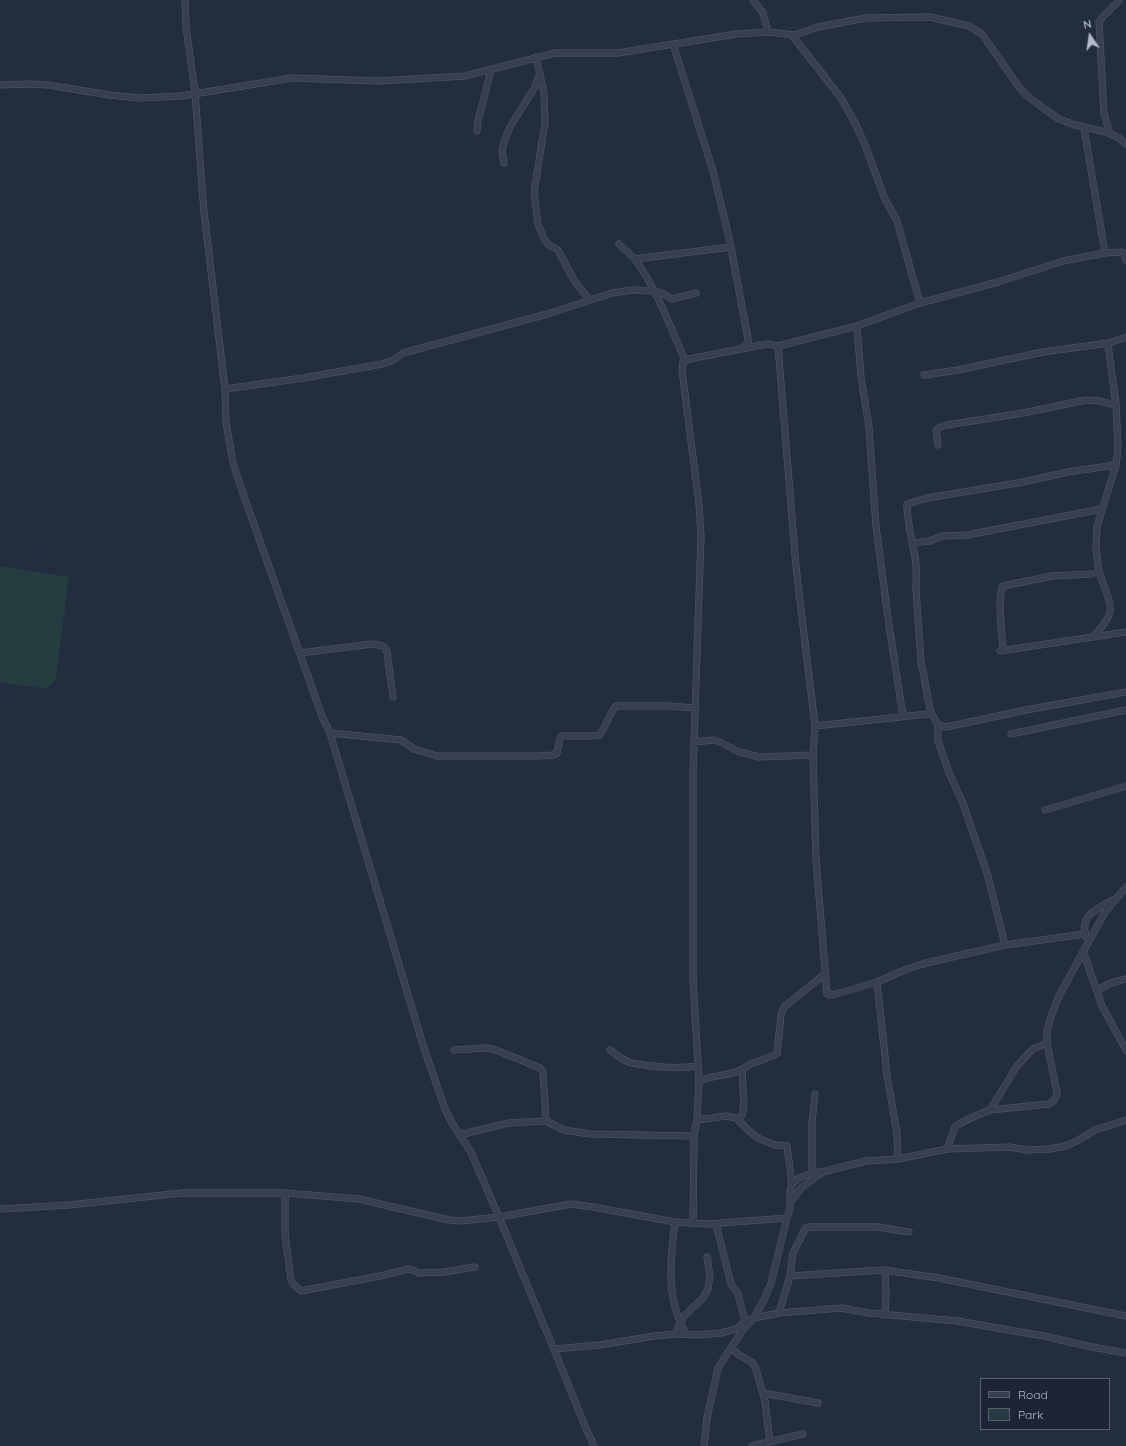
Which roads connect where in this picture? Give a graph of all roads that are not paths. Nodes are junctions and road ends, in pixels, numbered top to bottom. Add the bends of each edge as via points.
1 (185, 0) edge
2 (753, 0) edge
3 (1119, 0) edge
4 (768, 32) junction
5 (792, 35) junction
6 (673, 44) junction
7 (536, 57) junction
8 (491, 70) junction
9 (540, 73) junction
10 (0, 85) edge
11 (195, 93) junction
12 (1084, 128) junction
13 (477, 131) dead end
14 (1110, 134) junction
15 (1126, 144) edge
16 (504, 163) dead end
17 (619, 244) dead end
18 (731, 247) junction
19 (1125, 252) edge
20 (1106, 253) junction
21 (635, 259) junction
22 (1126, 260) edge
23 (655, 291) junction
24 (696, 293) dead end
25 (590, 300) junction
26 (920, 303) junction
27 (857, 326) junction
28 (1126, 337) edge
29 (1109, 343) junction
30 (778, 346) junction
31 (743, 348) junction
32 (685, 360) junction
33 (924, 375) dead end
34 (225, 389) junction
35 (1116, 405) junction
36 (938, 445) dead end
37 (1116, 465) junction
38 (1102, 509) junction
39 (912, 543) junction
40 (1098, 572) junction
41 (1126, 632) edge
42 (1092, 637) junction
43 (300, 653) junction
44 (1126, 692) edge
45 (393, 697) dead end
46 (696, 708) junction
47 (1126, 710) edge
48 (931, 714) junction
49 (903, 716) junction
50 (938, 725) junction
51 (815, 726) junction
52 (330, 733) junction
53 (1011, 734) dead end
54 (694, 742) junction
55 (813, 755) junction
56 (1126, 786) edge
57 (1045, 810) dead end
58 (1126, 888) edge
59 (1116, 898) junction
60 (1085, 934) junction
61 (1088, 944) junction
62 (1005, 945) junction
63 (1083, 951) junction
64 (826, 973) junction
65 (1126, 978) edge
66 (877, 982) junction
67 (1097, 990) junction
68 (1047, 1043) junction
69 (454, 1050) dead end
70 (610, 1050) dead end
71 (1126, 1050) edge
72 (698, 1066) junction
73 (743, 1069) junction
74 (699, 1081) junction
75 (815, 1094) dead end
76 (990, 1110) junction
77 (697, 1120) junction
78 (739, 1120) junction
79 (1126, 1120) edge
80 (546, 1121) junction
81 (459, 1135) junction
82 (694, 1136) junction
83 (947, 1149) junction
84 (898, 1159) junction
85 (826, 1171) junction
86 (812, 1173) junction
87 (792, 1184) junction
88 (285, 1193) junction
89 (791, 1201) junction
90 (0, 1209) edge
91 (499, 1217) junction
92 (787, 1218) junction
93 (675, 1222) junction
94 (692, 1223) junction
95 (716, 1224) junction
96 (908, 1232) dead end
97 (707, 1257) dead end
98 (475, 1266) dead end
99 (885, 1270) junction
100 (790, 1276) junction
101 (779, 1313) junction
102 (886, 1315) junction
103 (1126, 1316) edge
104 (754, 1318) junction
105 (745, 1322) junction
106 (680, 1323) junction
107 (675, 1334) junction
108 (686, 1334) junction
109 (731, 1348) junction
110 (554, 1349) junction
111 (1126, 1353) edge
112 (763, 1393) junction
113 (818, 1403) dead end
114 (803, 1434) dead end
115 (770, 1442) junction
116 (594, 1446) edge
117 (704, 1446) edge
118 (752, 1446) edge

1 - 11 street
2 - 4 street via 763,13
3 - 14 street via 1099,22 1104,114
4 - 5 street
4 - 6 street via 736,34
5 - 12 street via 866,18 930,17 969,26 985,37 1026,95 1059,118
5 - 26 street via 838,93 855,123 884,197 897,221
6 - 7 street via 618,53 567,52
6 - 18 street via 713,171
7 - 8 street
7 - 9 street
8 - 11 street via 465,76 414,80 292,78
8 - 13 street
9 - 16 street via 504,141
9 - 25 street via 545,123 534,192 538,224 544,239 557,249 575,282
10 - 11 street via 48,85 140,98
11 - 34 street via 205,220
12 - 14 street
12 - 20 street
14 - 15 street
17 - 21 street
18 - 21 street
18 - 31 street via 748,339
19 - 20 street
19 - 22 street
20 - 26 street via 1063,261
21 - 23 street
23 - 24 street via 672,299
23 - 25 street via 632,290
23 - 32 street
25 - 34 street via 403,353 382,364
26 - 27 street
27 - 30 street
27 - 49 street via 861,377 869,427 876,526
28 - 29 street
29 - 33 street via 1038,353
29 - 35 street
30 - 31 street via 767,344
30 - 51 street via 796,567
31 - 32 street
32 - 46 street via 682,370 701,536
34 - 43 street via 226,422 236,473
35 - 36 street via 1086,400 947,425 936,430
35 - 37 street
37 - 38 street
37 - 39 street via 911,502 907,505
38 - 39 street via 975,534 942,536
38 - 40 street via 1097,526
39 - 48 street via 917,579 921,661
40 - 42 street via 1111,610 1109,618
40 - 42 street via 1052,576 1006,585 1001,590 1000,599 1003,650 1000,652
41 - 42 street
43 - 45 street via 372,644 385,647
43 - 52 street
44 - 50 street via 946,727
46 - 52 street via 617,706 600,735 562,736 557,753 546,756 437,756 414,749 401,740
46 - 54 street
47 - 53 street
48 - 49 street
48 - 50 street
49 - 51 street
50 - 62 street via 938,741 987,873
51 - 55 street
52 - 81 street via 423,1045 445,1109
54 - 55 street via 714,740 759,758
54 - 72 street via 693,979
55 - 64 street via 816,860
56 - 57 street
58 - 59 street
59 - 60 street via 1092,913 1084,925
59 - 61 street via 1105,912
60 - 61 street
60 - 62 street
61 - 63 street
62 - 66 street via 926,963
63 - 67 street
63 - 68 street via 1051,1016
64 - 66 street via 826,992 829,995
64 - 73 street via 784,1007 777,1054
65 - 67 street
66 - 84 street
67 - 71 street via 1102,1006
68 - 76 street via 1033,1049 1016,1066
68 - 76 street via 1057,1093 1054,1101 1049,1104
69 - 80 street via 487,1048 540,1068 543,1072
70 - 72 street via 631,1062 667,1067
72 - 74 street
73 - 74 street
73 - 78 street via 743,1107
74 - 77 street
75 - 86 street
76 - 83 street via 955,1127
77 - 78 street via 726,1116
77 - 82 street
78 - 87 street via 758,1138 775,1145 788,1146
79 - 83 street via 1095,1130 1065,1146 1050,1149
80 - 81 street via 508,1123
80 - 82 street via 564,1130 590,1134
81 - 91 street via 471,1152
82 - 94 street
83 - 84 street
84 - 85 street via 866,1161
85 - 86 street
85 - 89 street via 808,1182
86 - 87 street
87 - 89 street
88 - 90 street via 182,1193 69,1205
88 - 91 street via 359,1199 448,1220
88 - 98 street via 285,1234 291,1280 301,1291 408,1269 418,1273 444,1272
89 - 92 street
91 - 93 street via 571,1204
91 - 110 street
92 - 95 street
92 - 104 street via 771,1283
93 - 94 street
93 - 106 street via 671,1282 672,1296
94 - 95 street
95 - 105 street via 731,1284 738,1294
96 - 100 street via 878,1227 807,1228 793,1253
97 - 106 street via 710,1276 708,1289
99 - 100 street
99 - 102 street
99 - 103 street via 939,1278
100 - 101 street
101 - 102 street via 841,1308
101 - 104 street
102 - 111 street via 964,1322
104 - 105 street
104 - 109 street
105 - 108 street via 729,1332
106 - 107 street
106 - 108 street
107 - 108 street
107 - 110 street
109 - 112 street via 753,1363
109 - 117 street via 716,1375
110 - 116 street
112 - 113 street
112 - 115 street
114 - 115 street
115 - 118 street

